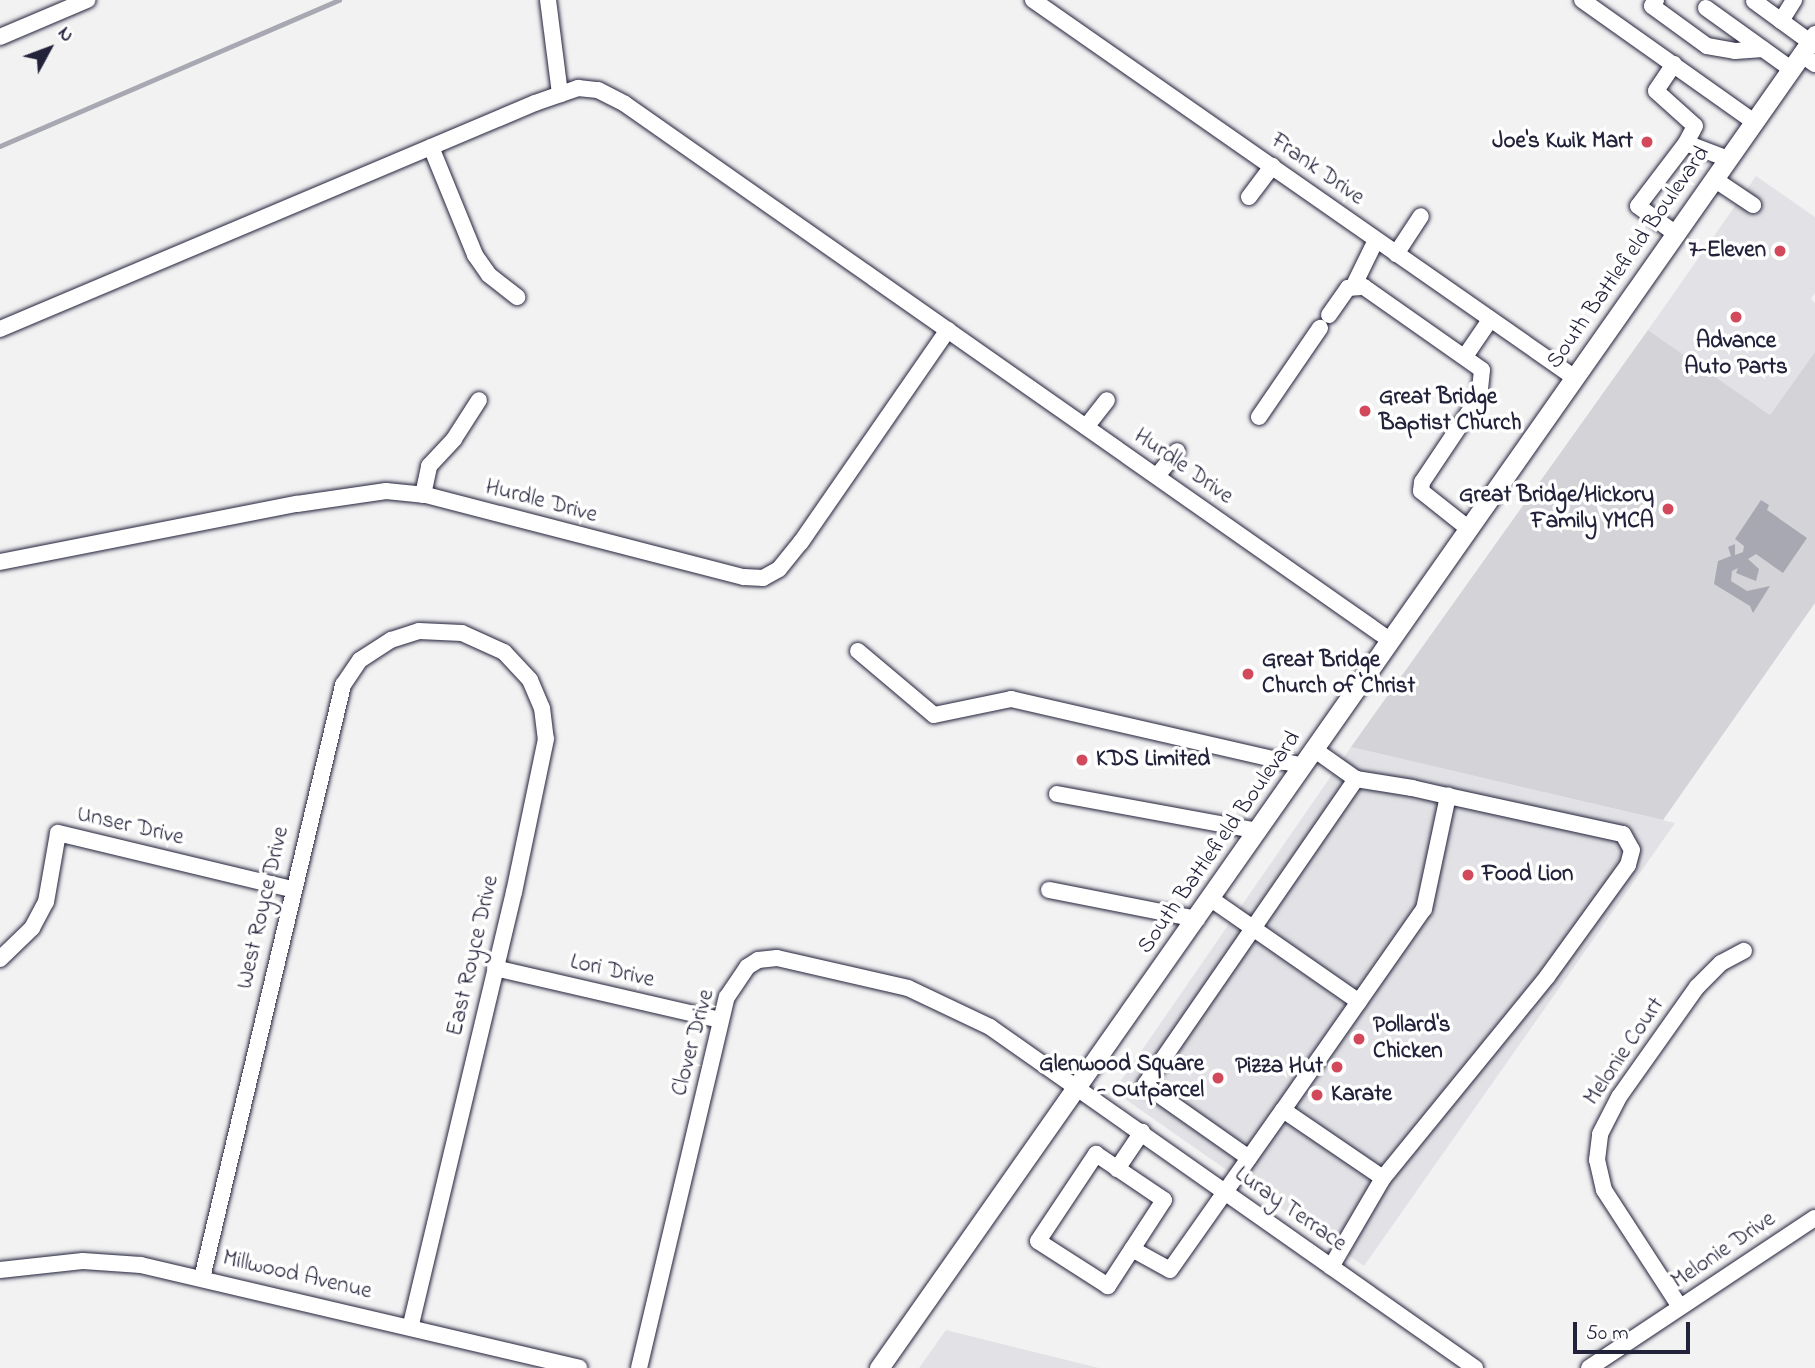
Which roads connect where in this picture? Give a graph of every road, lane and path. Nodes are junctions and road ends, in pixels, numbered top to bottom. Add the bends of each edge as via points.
1 (87, 0) edge
2 (548, 0) edge
3 (1033, 0) edge
4 (1582, 0) edge
5 (1656, 0) edge
6 (1794, 0) edge
7 (1754, 1) edge
8 (1706, 8) dead end
9 (1781, 21) junction
10 (0, 37) edge
11 (1763, 49) junction
12 (1806, 53) edge
13 (1674, 65) junction
14 (560, 93) junction
15 (1754, 122) junction
16 (1686, 143) junction
17 (431, 147) junction
18 (1728, 159) junction
19 (1272, 166) junction
20 (1714, 179) junction
21 (1249, 197) dead end
22 (1753, 205) dead end
23 (1421, 216) dead end
24 (1676, 234) junction
25 (1376, 240) junction
26 (1396, 254) junction
27 (1354, 285) junction
28 (517, 297) dead end
29 (1490, 320) junction
30 (0, 329) edge
31 (948, 330) junction
32 (1466, 355) junction
33 (1575, 378) junction
34 (479, 400) dead end
35 (1107, 400) dead end
36 (1259, 417) dead end
37 (1086, 426) junction
38 (1177, 451) dead end
39 (1157, 476) junction
40 (423, 495) junction
41 (1469, 529) junction
42 (0, 562) edge
43 (462, 634) joint
44 (1391, 641) junction
45 (858, 651) dead end
46 (1315, 750) junction
47 (1304, 766) junction
48 (1356, 779) junction
49 (1057, 794) dead end
50 (1448, 796) junction
51 (1259, 831) junction
52 (292, 889) junction
53 (1049, 890) dead end
54 (1211, 899) junction
55 (1197, 919) junction
56 (1252, 928) junction
57 (1744, 951) dead end
58 (0, 959) edge
59 (495, 968) junction
60 (1359, 1002) junction
61 (720, 1020) junction
62 (1079, 1088) junction
63 (1283, 1110) junction
64 (1142, 1132) junction
65 (1249, 1158) junction
66 (1117, 1169) junction
67 (1383, 1178) junction
68 (1224, 1191) junction
69 (1815, 1217) edge
70 (1132, 1249) junction
71 (1331, 1267) junction
72 (0, 1270) edge
73 (202, 1278) junction
74 (1680, 1307) junction
75 (410, 1326) junction
76 (579, 1368) edge
77 (639, 1368) edge
78 (879, 1368) edge
79 (1475, 1368) edge
80 (1589, 1368) edge

1 - 10 street
2 - 14 street
3 - 19 street, Frank Drive
4 - 13 street
5 - 11 street via 1652,6 1707,46
6 - 9 street
7 - 9 street
8 - 11 street
9 - 12 street
11 - 12 street
12 - 15 main road, South Battlefield Boulevard
13 - 15 street
13 - 16 street via 1656,91 1695,126
14 - 17 street, Hurdle Drive
14 - 31 street, Hurdle Drive via 587,88 610,95
15 - 18 main road, South Battlefield Boulevard
16 - 18 street
16 - 24 street via 1638,206
17 - 28 street via 475,255 489,275
17 - 30 street, Hurdle Drive
18 - 20 main road, South Battlefield Boulevard
19 - 21 street
19 - 25 street, Frank Drive
20 - 22 street
20 - 24 main road, South Battlefield Boulevard
23 - 26 street
24 - 33 main road, South Battlefield Boulevard
25 - 26 street, Frank Drive
25 - 27 street
26 - 29 street, Frank Drive
27 - 32 street via 1364,287
27 - 36 street
29 - 32 street
29 - 33 street, Frank Drive
31 - 37 street, Hurdle Drive
31 - 40 street, Hurdle Drive via 801,542 779,569 763,578 744,577
32 - 41 street via 1482,370 1483,387 1422,482 1421,491
33 - 41 main road, South Battlefield Boulevard
34 - 40 street via 454,439 429,466
35 - 37 street
37 - 39 street, Hurdle Drive
38 - 39 street
39 - 44 street, Hurdle Drive
40 - 42 street, Hurdle Drive via 386,491 297,504
41 - 44 main road, South Battlefield Boulevard
43 - 52 street, West Royce Drive via 419,631 391,640 365,655 346,678 331,722
43 - 59 street, East Royce Drive via 485,641 515,662 530,680 545,725 540,777
44 - 46 main road, South Battlefield Boulevard
45 - 47 street via 934,715 1011,699
46 - 47 main road, South Battlefield Boulevard
46 - 48 street
47 - 51 main road, South Battlefield Boulevard
48 - 50 street
48 - 56 street
49 - 51 street
50 - 60 street via 1424,909
50 - 67 street via 1623,834 1632,849 1628,865 1540,987
51 - 54 main road, South Battlefield Boulevard
52 - 58 street, Unser Drive via 58,833 46,902 32,928
52 - 73 street, West Royce Drive
53 - 55 street
54 - 55 main road, South Battlefield Boulevard
54 - 56 street
55 - 62 main road, South Battlefield Boulevard
56 - 60 street
56 - 65 street via 1145,1085
57 - 74 street, Melonie Court via 1721,963 1697,987 1619,1097 1600,1134 1597,1160 1604,1190
59 - 61 street, Lori Drive
59 - 75 street, East Royce Drive
60 - 63 street
61 - 62 street, Clover Drive via 732,986 747,967 758,960 790,959 908,988 958,1008
61 - 77 street, Clover Drive
62 - 64 street, Luray Terrace
62 - 78 main road, South Battlefield Boulevard
63 - 65 street
63 - 67 street
64 - 66 street
64 - 68 street, Luray Terrace
65 - 68 street
66 - 70 street via 1164,1200
66 - 70 street via 1096,1154 1038,1241 1108,1286
67 - 71 street
68 - 70 street via 1170,1270
68 - 71 street, Luray Terrace
69 - 74 street, Melonie Drive
71 - 79 street, Luray Terrace
72 - 73 street, Millwood Avenue via 83,1261 141,1265
73 - 75 street, Millwood Avenue
74 - 80 street, Melonie Drive
75 - 76 street, Millwood Avenue

